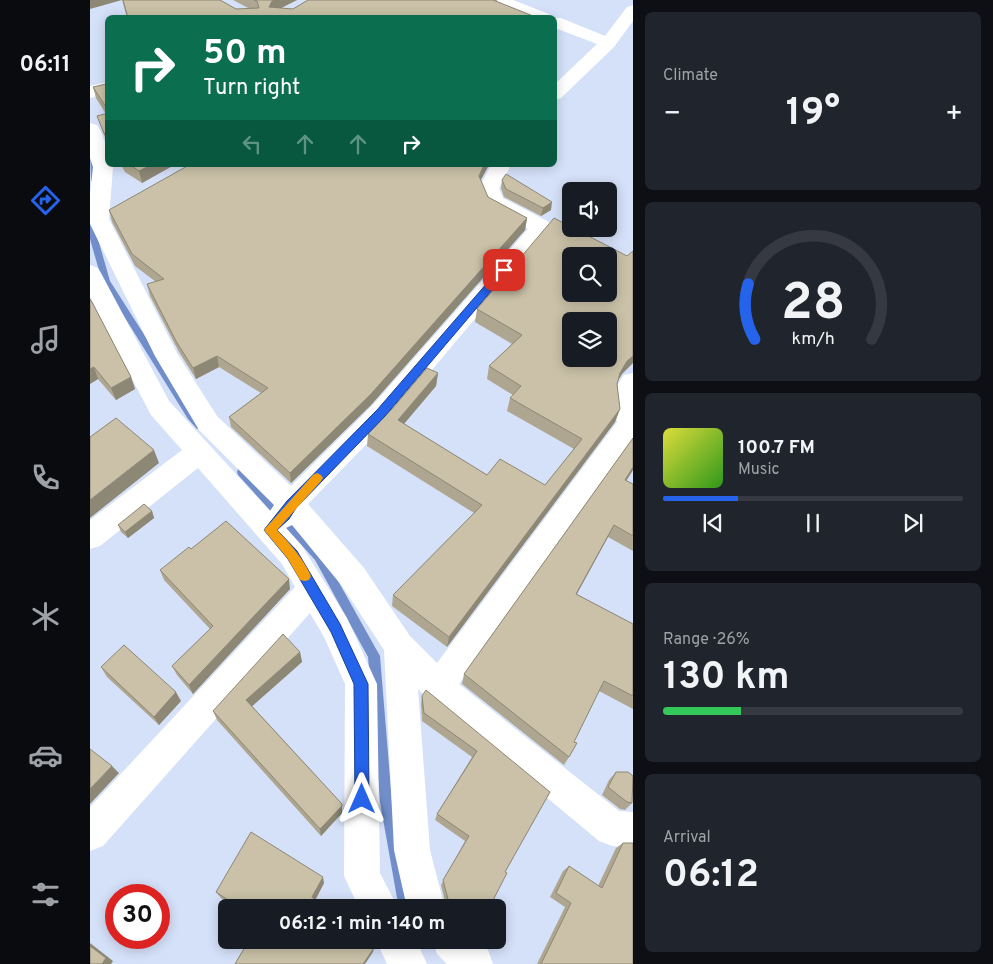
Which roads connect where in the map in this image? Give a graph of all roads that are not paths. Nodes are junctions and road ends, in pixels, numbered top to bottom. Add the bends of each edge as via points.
1 (499, 0) edge
2 (633, 10) edge
3 (536, 15) edge
4 (557, 23) edge
5 (608, 43) junction
6 (105, 88) edge
7 (90, 92) edge
8 (557, 92) edge
9 (90, 128) edge
10 (500, 167) edge
11 (101, 217) edge
12 (102, 259) edge
13 (90, 273) edge
14 (134, 290) junction
15 (100, 306) edge
16 (633, 382) edge
17 (199, 452) junction
18 (280, 518) junction
19 (90, 537) edge
20 (312, 589) junction
21 (399, 646) junction
22 (438, 687) junction
23 (633, 830) edge
24 (90, 833) edge
25 (374, 899) edge
26 (424, 899) edge
27 (400, 949) edge
28 (460, 949) edge
29 (408, 964) edge
30 (474, 964) edge

1 - 3 street
2 - 5 street
4 - 5 street
5 - 8 street
6 - 7 street
9 - 11 street via 103,168
10 - 18 street via 489,188 494,202 541,227 381,413
11 - 12 street
12 - 14 street
13 - 15 street
14 - 15 street
14 - 18 street via 167,356 208,423
15 - 17 street via 160,408
16 - 22 street via 628,387 625,405 630,424
17 - 18 street
17 - 19 street
18 - 20 street via 292,555
18 - 21 street via 353,577
20 - 24 street
20 - 25 street via 336,628 361,684 362,876
21 - 22 street
21 - 26 street via 412,850
22 - 23 street via 612,828
27 - 29 street
28 - 30 street

